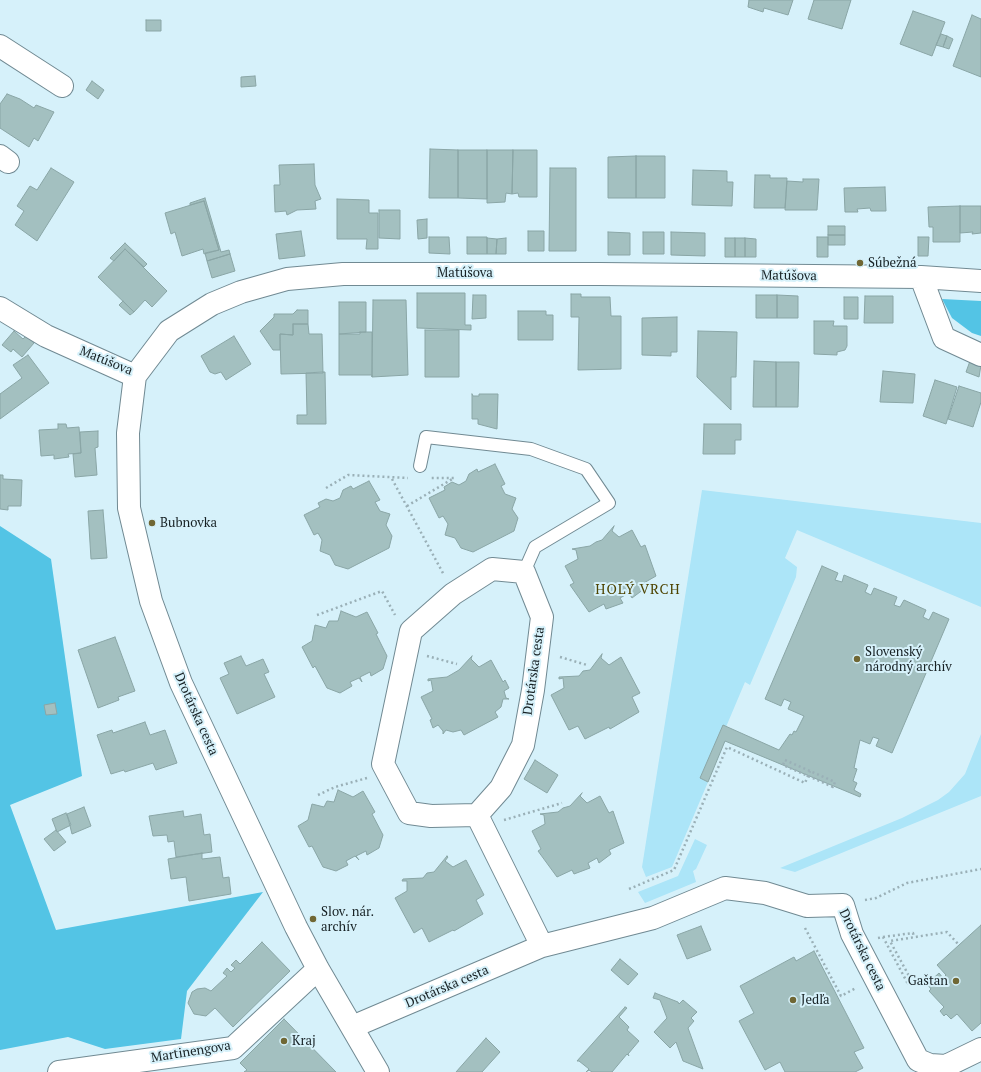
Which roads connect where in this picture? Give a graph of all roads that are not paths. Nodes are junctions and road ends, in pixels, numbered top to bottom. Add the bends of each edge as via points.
1 (0, 46) edge
2 (62, 86) dead end
3 (922, 277) junction
4 (981, 282) edge
5 (0, 308) edge
6 (981, 356) edge
7 (135, 376) junction
8 (420, 466) dead end
9 (524, 572) junction
10 (477, 815) junction
11 (542, 946) junction
12 (318, 969) junction
13 (352, 1027) junction
14 (981, 1049) edge
15 (59, 1072) edge
16 (378, 1072) edge

1 - 2 street
3 - 4 street, Matúšova
3 - 6 street via 944,338
3 - 7 street, Matúšova via 415,273 343,274 287,279 241,292 212,304 169,331
5 - 7 street, Matúšova via 46,336
7 - 12 street, Drotárska cesta via 128,433 130,508 151,601 181,684
8 - 9 lane via 426,437 531,449 586,469 609,503 535,547
9 - 10 street, Drotárska cesta via 542,617 533,690 522,745 501,788
9 - 10 street via 492,570 453,594 411,631 383,764 409,813 432,816
10 - 11 street
11 - 13 street, Drotárska cesta
11 - 14 street, Drotárska cesta via 653,918 725,888 765,893 807,906 843,904 852,934 918,1060 930,1065 946,1066
12 - 13 street, Drotárska cesta
12 - 15 street, Martinengova via 233,1048
13 - 16 street, Drotárska cesta

